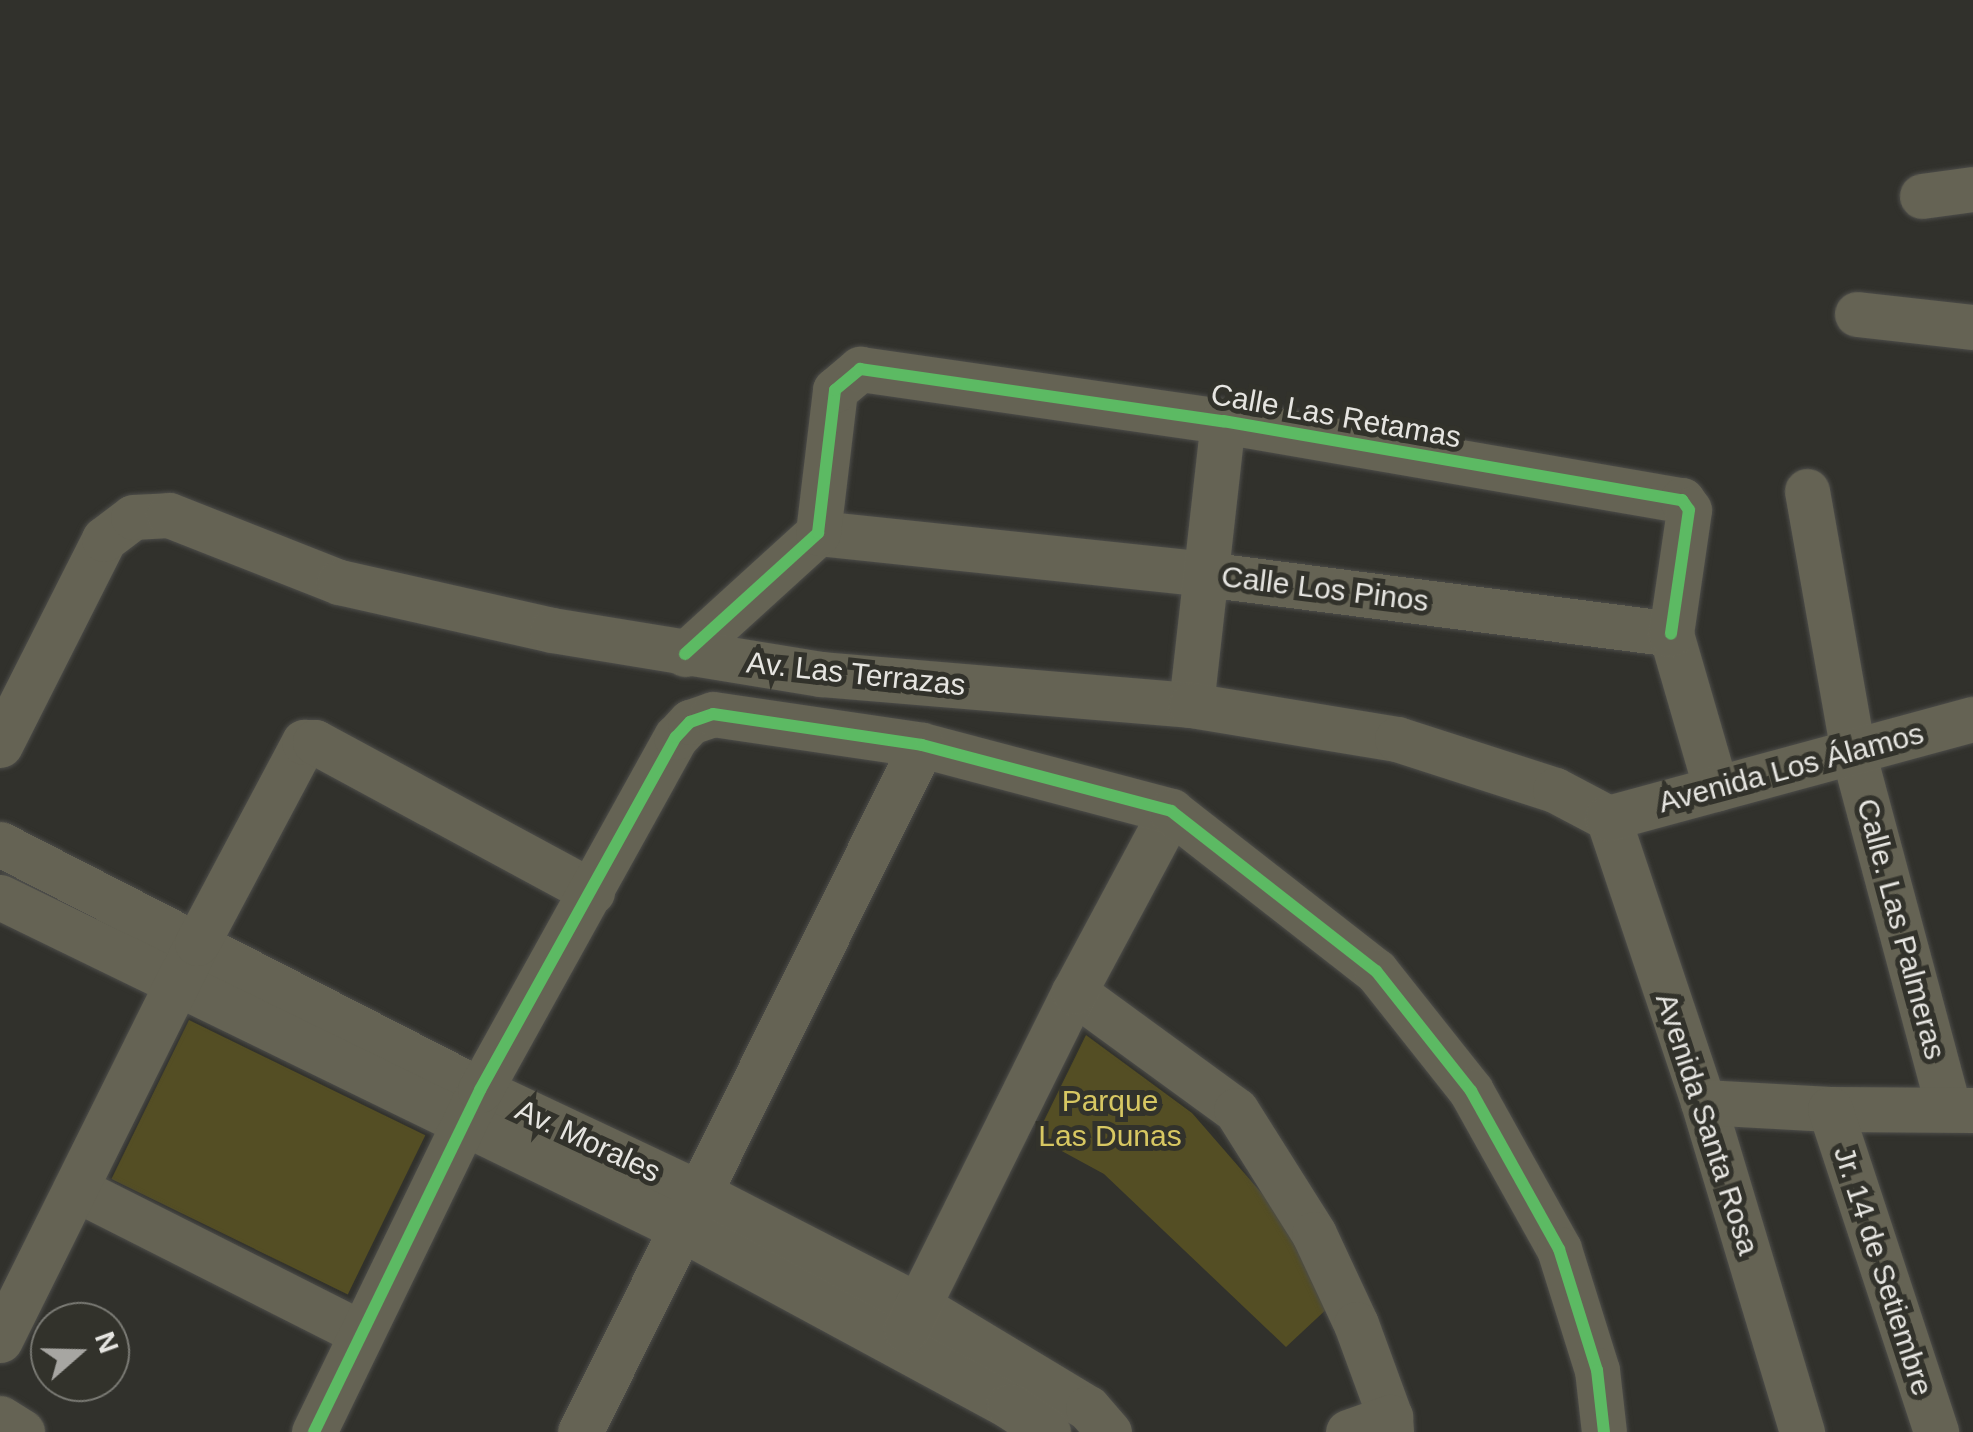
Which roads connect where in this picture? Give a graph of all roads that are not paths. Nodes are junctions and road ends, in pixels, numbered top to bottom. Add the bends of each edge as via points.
1 (1973, 190) edge
2 (1922, 196) dead end
3 (1857, 314) dead end
4 (1973, 327) edge
5 (1223, 421) junction
6 (1807, 490) dead end
7 (818, 533) junction
8 (1205, 574) junction
9 (1671, 634) junction
10 (685, 654) junction
11 (1191, 705) junction
12 (1973, 719) edge
13 (0, 745) edge
14 (922, 745) junction
15 (1853, 752) junction
16 (1716, 789) junction
17 (1172, 811) junction
18 (1608, 818) junction
19 (0, 844) edge
20 (592, 892) junction
21 (0, 897) edge
22 (188, 962) junction
23 (1074, 992) junction
24 (1703, 1102) junction
25 (471, 1106) junction
26 (1960, 1108) edge
27 (1830, 1109) junction
28 (76, 1189) junction
29 (691, 1211) junction
30 (908, 1326) junction
31 (361, 1333) junction
32 (0, 1340) edge
33 (1049, 1416) edge
34 (0, 1418) edge
35 (1390, 1424) edge
36 (22, 1432) edge
37 (314, 1432) edge
38 (580, 1432) edge
39 (1109, 1432) edge
40 (1348, 1432) edge
41 (1604, 1432) edge
42 (1802, 1432) edge
43 (1936, 1432) edge

1 - 2 street
3 - 4 street
5 - 7 street, Calle Las Retamas via 860,369 835,390
5 - 8 street
5 - 9 street, Calle Las Retamas via 1682,500 1688,510
6 - 15 street, Calle. Las Palmeras
7 - 8 street, Calle Los Pinos
7 - 10 street
8 - 9 street, Calle Los Pinos
8 - 11 street
9 - 16 street
10 - 11 street, Av. Las Terrazas via 821,674
10 - 13 street, Av. Las Terrazas via 340,582 169,515 134,517 104,539
11 - 18 street, Av. Las Terrazas via 1396,739 1555,790
12 - 15 street, Avenida Los Álamos
14 - 17 street
14 - 20 street via 713,714 690,722 676,736
14 - 29 street
15 - 16 street, Avenida Los Álamos
15 - 26 street, Calle. Las Palmeras
16 - 18 street, Avenida Los Álamos
17 - 23 street
17 - 41 street via 1376,971 1472,1090 1559,1249 1597,1370
18 - 24 street, Avenida Santa Rosa
19 - 22 street, Av. Morales
20 - 22 street via 315,742 304,742
20 - 25 street
21 - 22 street, Av. Morales
22 - 25 street, Av. Morales
22 - 28 street
23 - 30 street
23 - 35 street via 1236,1110 1314,1234 1356,1324
24 - 27 street
24 - 42 street, Avenida Santa Rosa
25 - 29 street, Av. Morales
25 - 31 street
26 - 27 street
27 - 43 street, Jr. 14 de Setiembre
28 - 31 street
28 - 32 street
29 - 30 street, Av. Morales
29 - 38 street
30 - 33 street, Av. Morales
31 - 37 street
33 - 39 street, Av. Morales via 1088,1408
34 - 36 street
35 - 40 street

